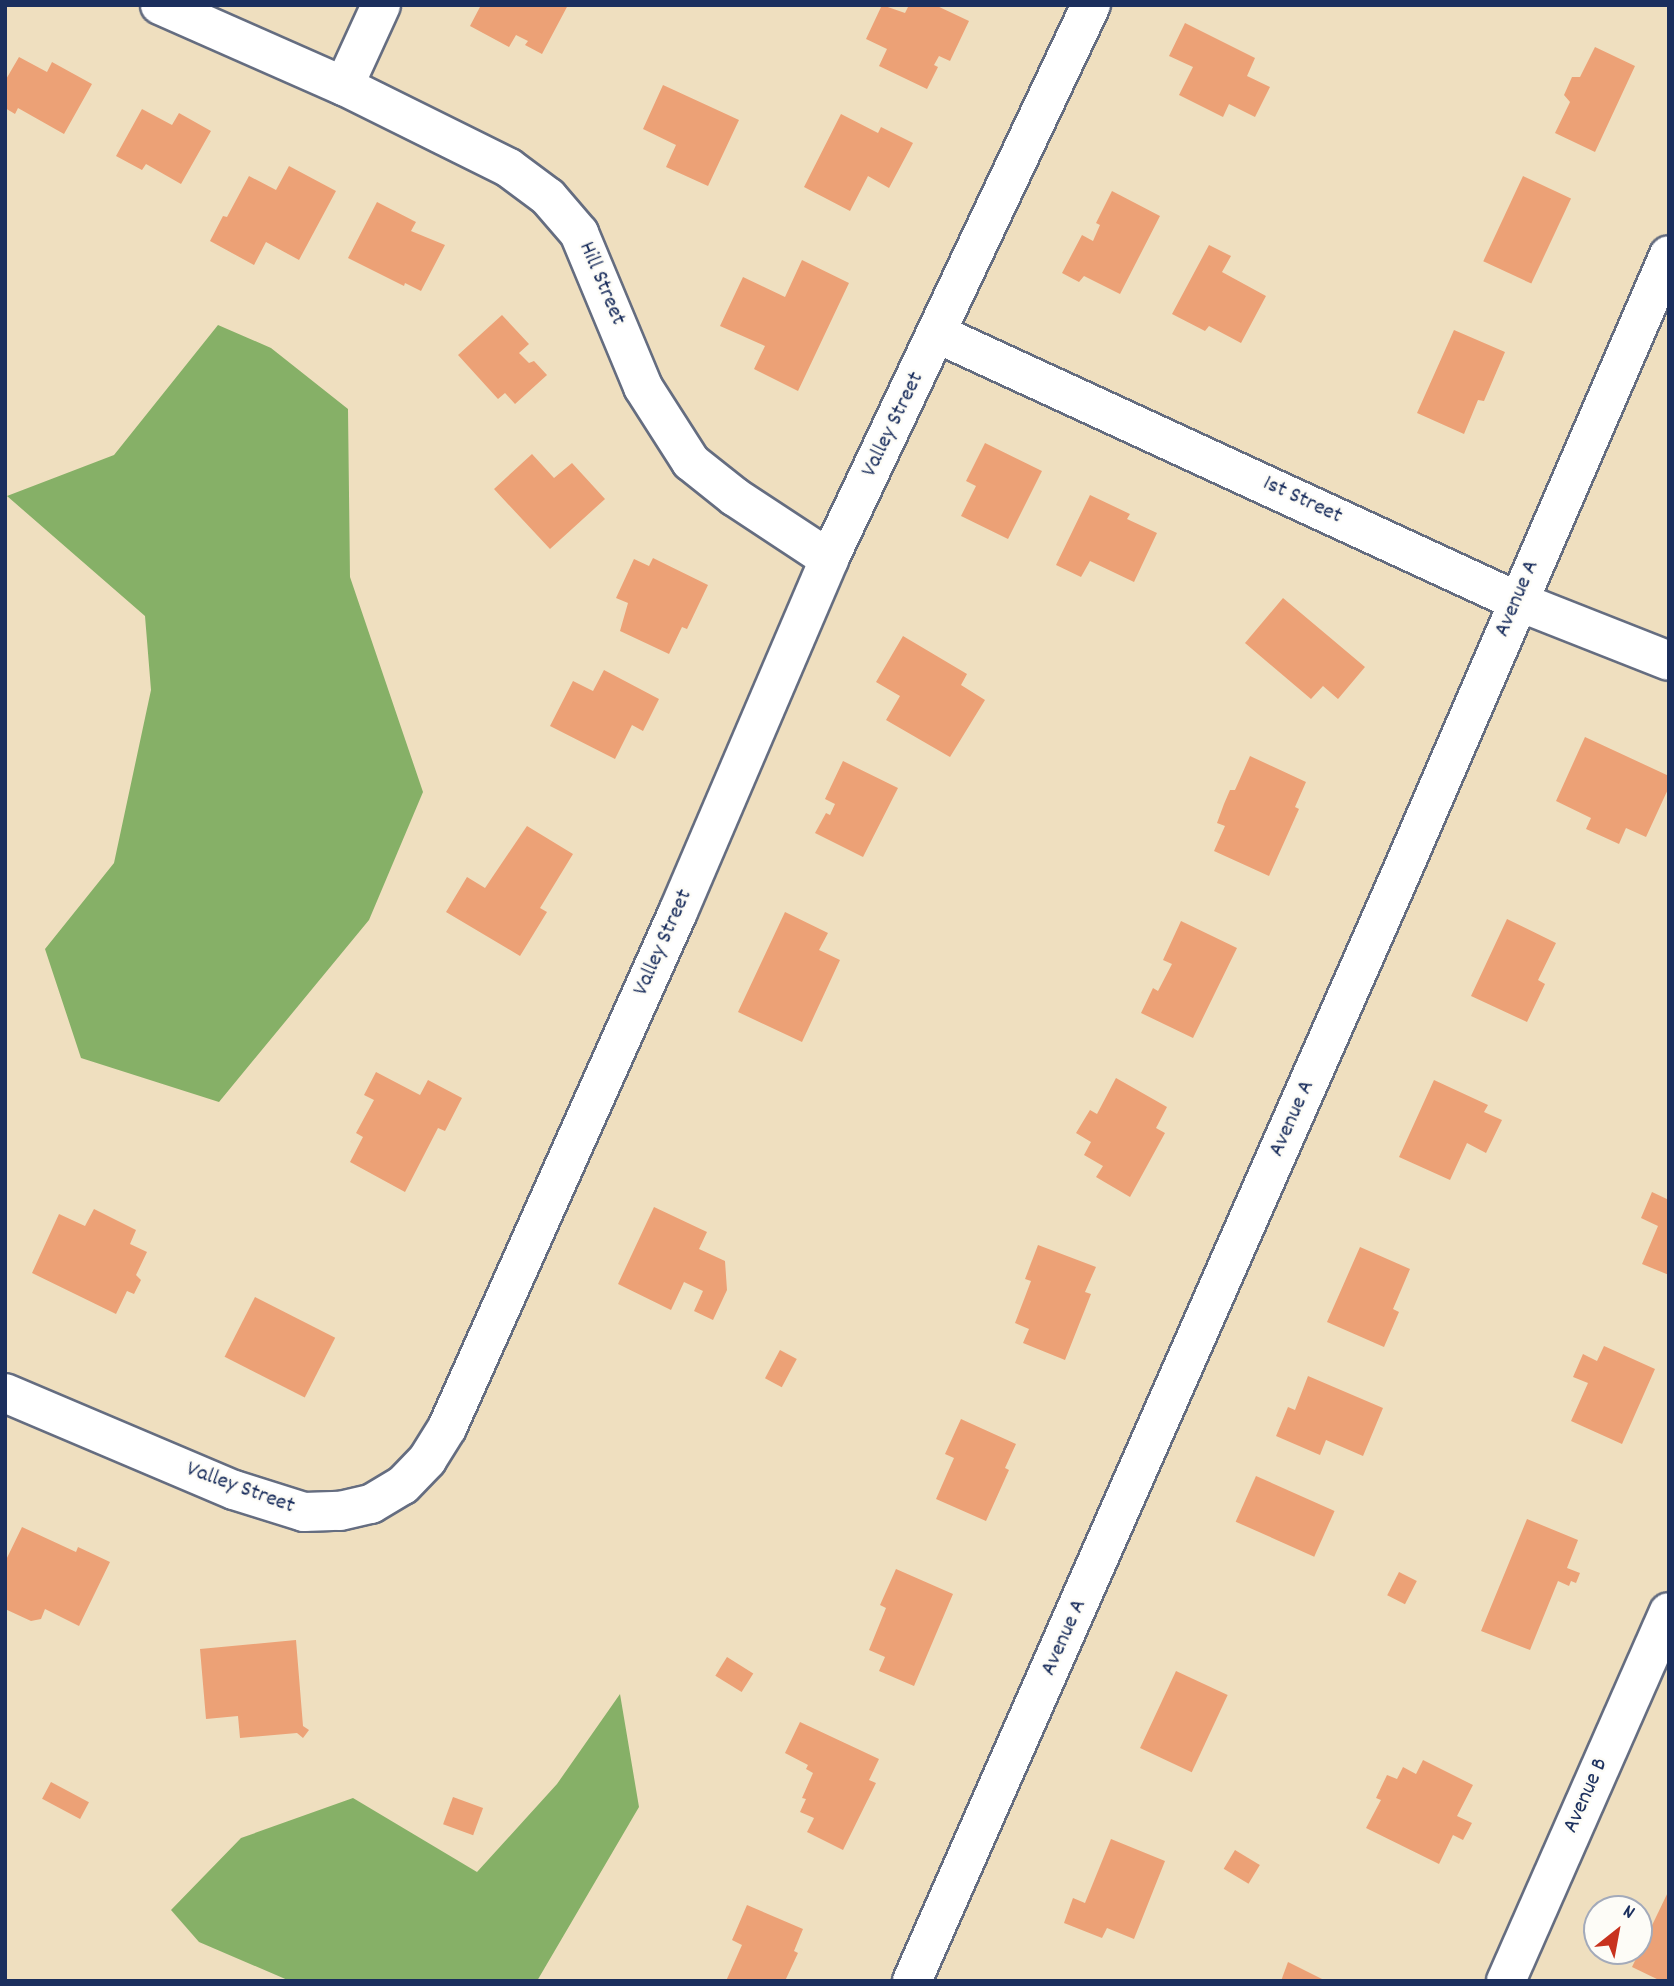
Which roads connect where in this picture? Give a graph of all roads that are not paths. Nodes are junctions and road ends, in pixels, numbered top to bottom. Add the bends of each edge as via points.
1 (160, 5) edge
2 (381, 5) edge
3 (1091, 5) edge
4 (344, 86) junction
5 (1669, 255) edge
6 (938, 334) junction
7 (829, 559) junction
8 (1517, 601) junction
9 (1669, 661) edge
10 (5, 1393) edge
11 (1669, 1612) edge
12 (912, 1981) edge
13 (1506, 1981) edge

1 - 4 street, Hill Street
2 - 4 street
3 - 6 street, Valley Street
4 - 7 street, Hill Street via 509,168 548,197 579,233 643,387 691,462
5 - 8 street, Avenue A
6 - 7 street, Valley Street
6 - 8 street, 1st Street
7 - 10 street, Valley Street via 678,912 447,1428 427,1460 403,1485 371,1504 340,1511 294,1510 234,1490
8 - 9 street, 1st Street
8 - 12 street, Avenue A
11 - 13 street, Avenue B

